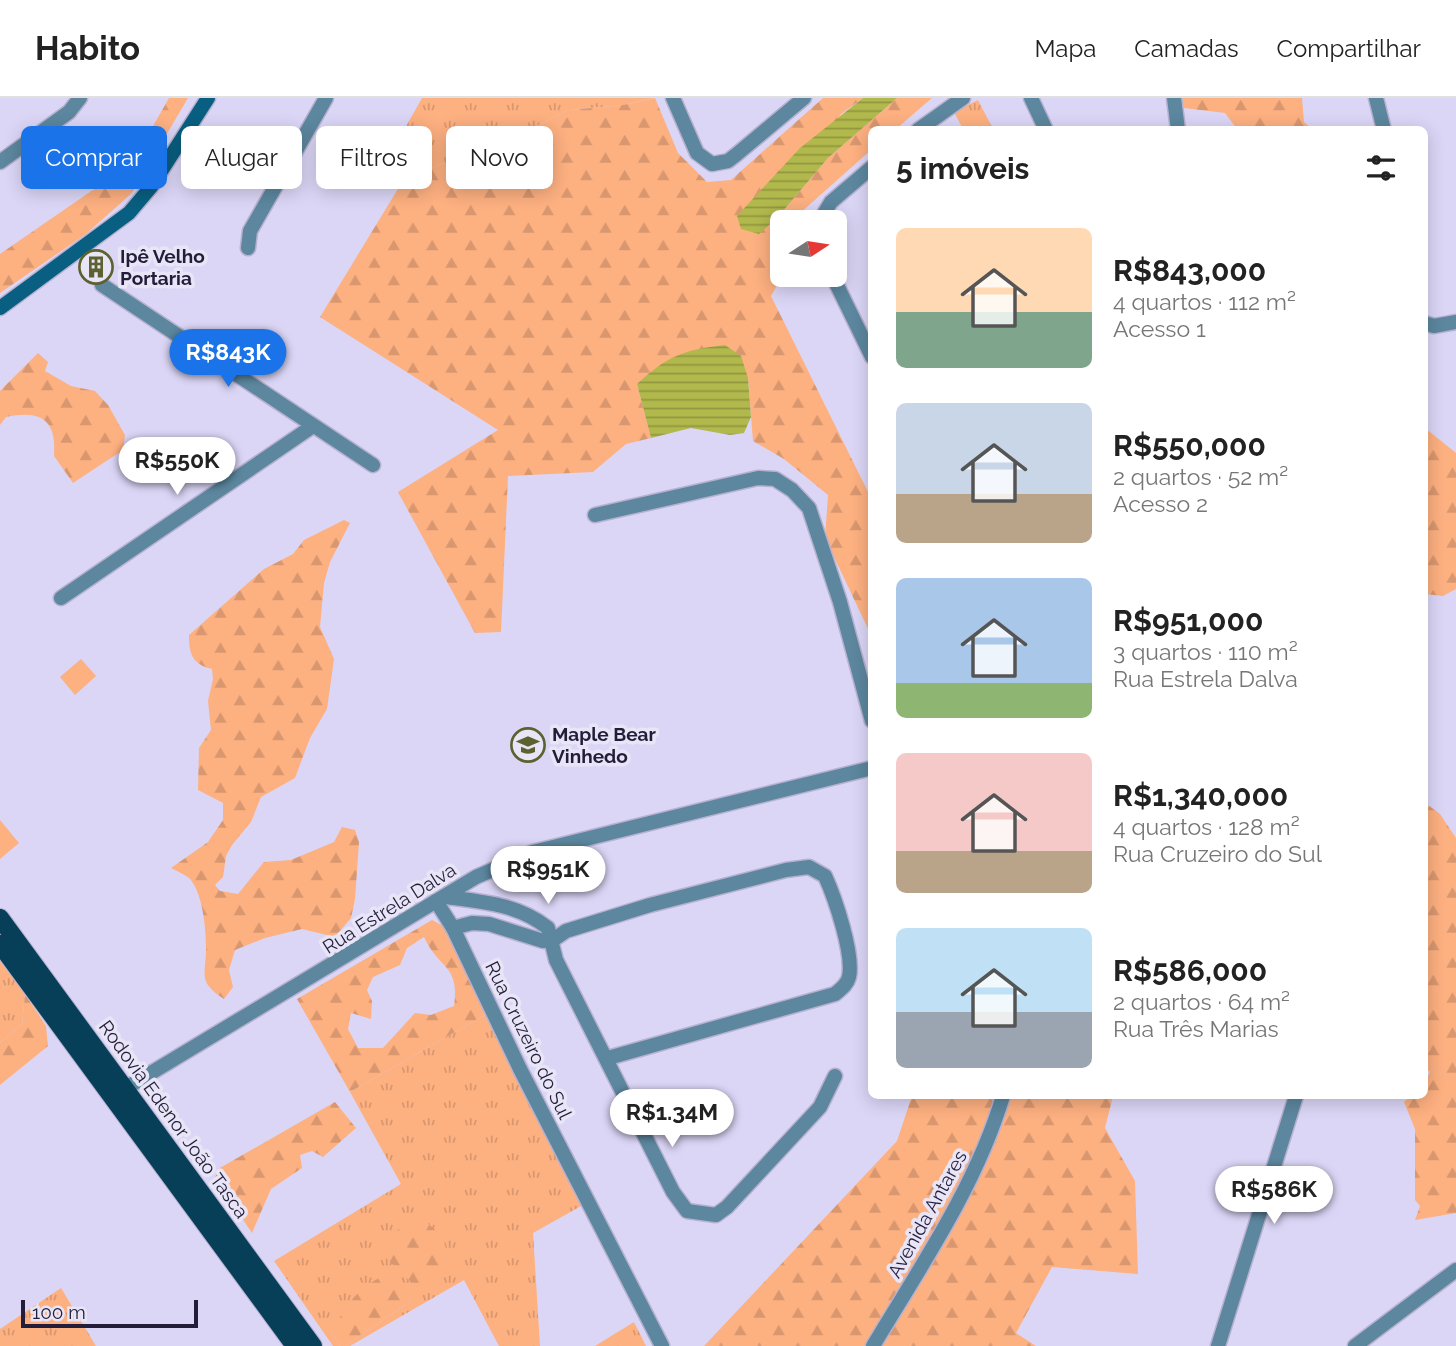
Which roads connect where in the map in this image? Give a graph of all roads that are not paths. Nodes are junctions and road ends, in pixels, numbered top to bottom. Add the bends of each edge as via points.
1 (80, 98) edge
2 (326, 98) edge
3 (673, 98) edge
4 (804, 98) edge
5 (963, 98) edge
6 (1031, 98) edge
7 (1174, 98) edge
8 (1376, 98) edge
9 (204, 102) edge
10 (924, 126) edge
11 (1044, 126) edge
12 (1178, 126) edge
13 (1383, 126) edge
14 (0, 162) edge
15 (868, 170) edge
16 (826, 210) edge
17 (248, 248) dead end
18 (102, 285) dead end
19 (838, 287) edge
20 (0, 308) edge
21 (1456, 322) edge
22 (1428, 324) edge
23 (868, 349) edge
24 (313, 425) junction
25 (373, 465) dead end
26 (595, 516) dead end
27 (61, 598) dead end
28 (868, 706) edge
29 (868, 769) edge
30 (441, 899) junction
31 (0, 918) edge
32 (453, 928) junction
33 (553, 940) junction
34 (0, 944) edge
35 (608, 1058) junction
36 (835, 1076) dead end
37 (119, 1092) junction
38 (1002, 1099) edge
39 (1295, 1099) edge
40 (1456, 1270) edge
41 (295, 1346) edge
42 (313, 1346) edge
43 (662, 1346) edge
44 (873, 1346) edge
45 (1218, 1346) edge
46 (1355, 1346) edge

1 - 14 street via 69,112
2 - 17 street via 250,230
3 - 4 street via 697,153 720,163
5 - 10 street
6 - 11 street
7 - 12 street
8 - 13 street
9 - 20 street via 152,187 129,212
15 - 16 street
18 - 24 street
19 - 23 street
21 - 22 street
24 - 25 street
24 - 27 street
26 - 28 street via 758,478 775,479 792,490 809,508
29 - 30 street, Rua Estrela Dalva via 533,852 476,877
30 - 32 street, Rua Cruzeiro do Sul
30 - 33 street via 495,903 520,911 548,928
30 - 37 street, Rua Estrela Dalva
31 - 37 main road, Rodovia Edenor João Tasca
32 - 33 street via 489,924
32 - 43 street, Rua Cruzeiro do Sul
33 - 35 street via 556,960
33 - 35 street via 566,931 650,905 786,870 809,867 825,876 849,956 844,987 835,994
34 - 37 main road, Rodovia Edenor João Tasca
35 - 36 street via 679,1203 687,1212 704,1216 716,1215 746,1187 820,1107
37 - 41 main road, Rodovia Edenor João Tasca
37 - 42 main road, Rodovia Edenor João Tasca
38 - 44 street, Avenida Antares via 975,1168 945,1226
39 - 45 street
40 - 46 street

